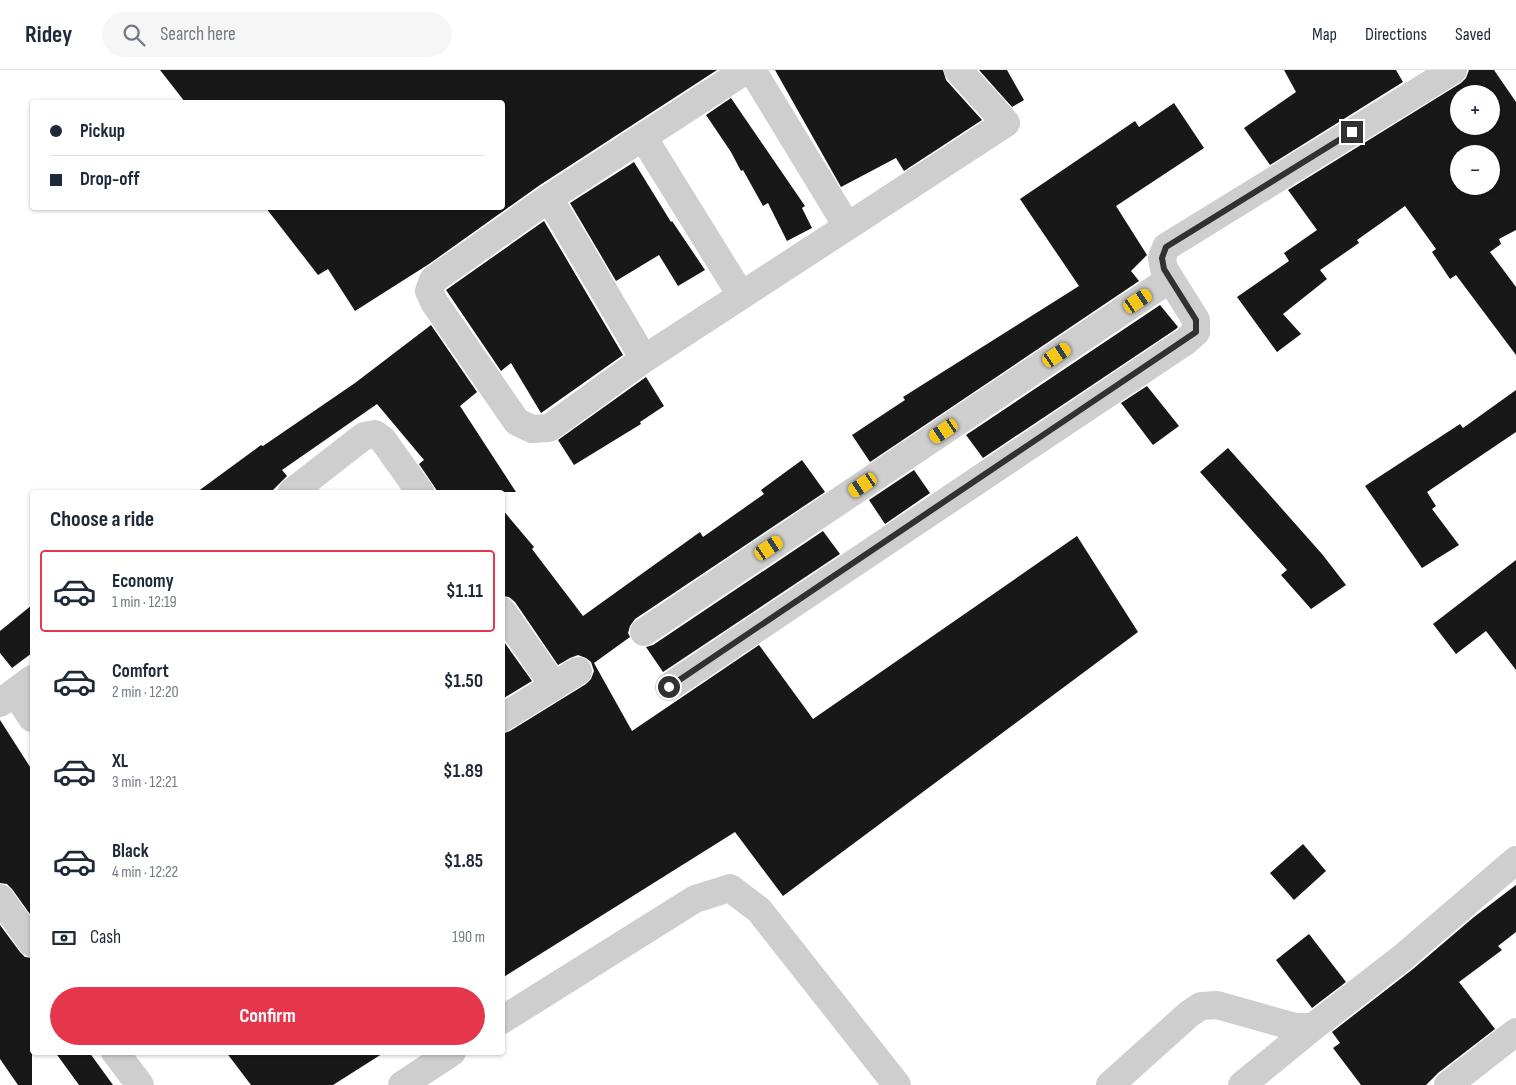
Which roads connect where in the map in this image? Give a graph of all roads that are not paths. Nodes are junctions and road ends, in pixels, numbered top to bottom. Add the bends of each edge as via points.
1 (746, 70) edge
2 (752, 70) edge
3 (958, 70) edge
4 (1453, 70) edge
5 (642, 137) junction
6 (549, 198) junction
7 (847, 226) junction
8 (1170, 279) junction
9 (741, 295) junction
10 (644, 359) junction
11 (295, 490) edge
12 (419, 490) edge
13 (505, 615) edge
14 (644, 632) dead end
15 (578, 671) dead end
16 (554, 686) junction
17 (669, 687) dead end
18 (16, 691) edge
19 (30, 715) edge
20 (505, 716) edge
21 (1516, 860) edge
22 (0, 898) edge
23 (30, 940) edge
24 (505, 1018) edge
25 (1313, 1027) junction
26 (1516, 1032) edge
27 (117, 1055) edge
28 (447, 1055) edge
29 (140, 1085) edge
30 (402, 1085) edge
31 (897, 1085) edge
32 (1110, 1085) edge
33 (1242, 1085) edge
34 (1448, 1085) edge

1 - 5 street
2 - 7 street
3 - 7 street via 1006,123
4 - 8 street via 1166,247 1162,258
5 - 6 street
5 - 9 street
6 - 10 street
6 - 10 street via 433,280 429,292 434,302 517,422 532,429 549,428
7 - 9 street
8 - 14 street
8 - 17 street via 1196,320 1196,332
9 - 10 street
11 - 12 street via 364,436 375,434 383,440
13 - 16 street
15 - 16 street
16 - 20 street
18 - 19 street
21 - 25 street via 1403,958
22 - 23 street
24 - 31 street via 695,899 730,888 758,910
25 - 32 street via 1295,1027 1217,1004 1201,1006
25 - 33 street
26 - 34 street
27 - 29 street
28 - 30 street

